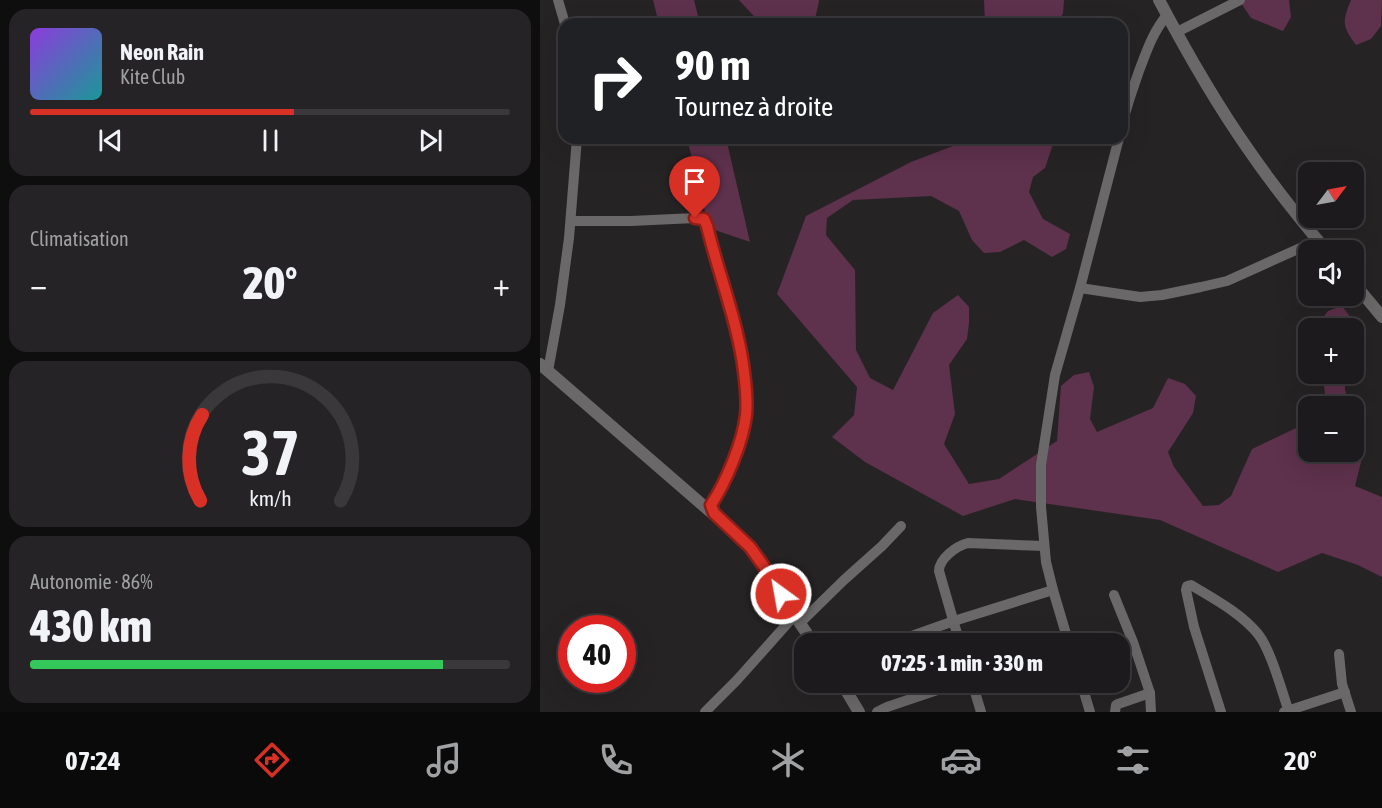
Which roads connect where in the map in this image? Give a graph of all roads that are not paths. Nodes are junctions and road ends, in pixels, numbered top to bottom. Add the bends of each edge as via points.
1 (558, 0) edge
2 (1159, 0) edge
3 (1240, 0) edge
4 (1167, 15) junction
5 (563, 18) edge
6 (1177, 32) junction
7 (1128, 104) edge
8 (577, 144) edge
9 (1117, 144) edge
10 (571, 221) junction
11 (1318, 240) edge
12 (1298, 249) edge
13 (1080, 288) junction
14 (1364, 295) edge
15 (1382, 317) edge
16 (544, 367) edge
17 (714, 513) junction
18 (901, 526) dead end
19 (1044, 546) junction
20 (1053, 590) junction
21 (1114, 595) dead end
22 (797, 619) junction
23 (954, 621) junction
24 (807, 633) edge
25 (920, 633) edge
26 (957, 633) edge
27 (1066, 633) edge
28 (1338, 654) dead end
29 (1345, 692) junction
30 (848, 693) edge
31 (928, 693) edge
32 (975, 693) edge
33 (1085, 693) edge
34 (1150, 693) junction
35 (705, 712) edge
36 (859, 712) edge
37 (877, 712) edge
38 (981, 712) edge
39 (1090, 712) edge
40 (1115, 712) edge
41 (1151, 712) edge
42 (1221, 712) edge
43 (1287, 712) edge
44 (1351, 712) edge

1 - 5 street
2 - 4 street
3 - 6 street
4 - 6 street
4 - 7 street via 1149,44
6 - 11 street via 1247,148
8 - 10 street
9 - 13 street
10 - 16 street via 560,305
10 - 17 street via 705,221 738,334 746,402 735,455 711,505
12 - 13 street via 1227,280 1162,295 1140,297
13 - 19 street via 1055,375 1043,446 1040,487
14 - 15 street
16 - 17 street
17 - 22 street via 750,547
18 - 22 street via 869,559
19 - 20 street
19 - 23 street via 968,543 956,548 938,566
20 - 23 street
20 - 27 street
21 - 34 street
22 - 24 street
22 - 35 street
23 - 25 street
23 - 26 street
28 - 29 street
29 - 43 street
29 - 44 street
30 - 36 street
31 - 37 street
32 - 38 street
33 - 39 street
34 - 40 street via 1116,705
34 - 41 street
42 - 43 street via 1194,627 1188,585 1228,608 1258,633

